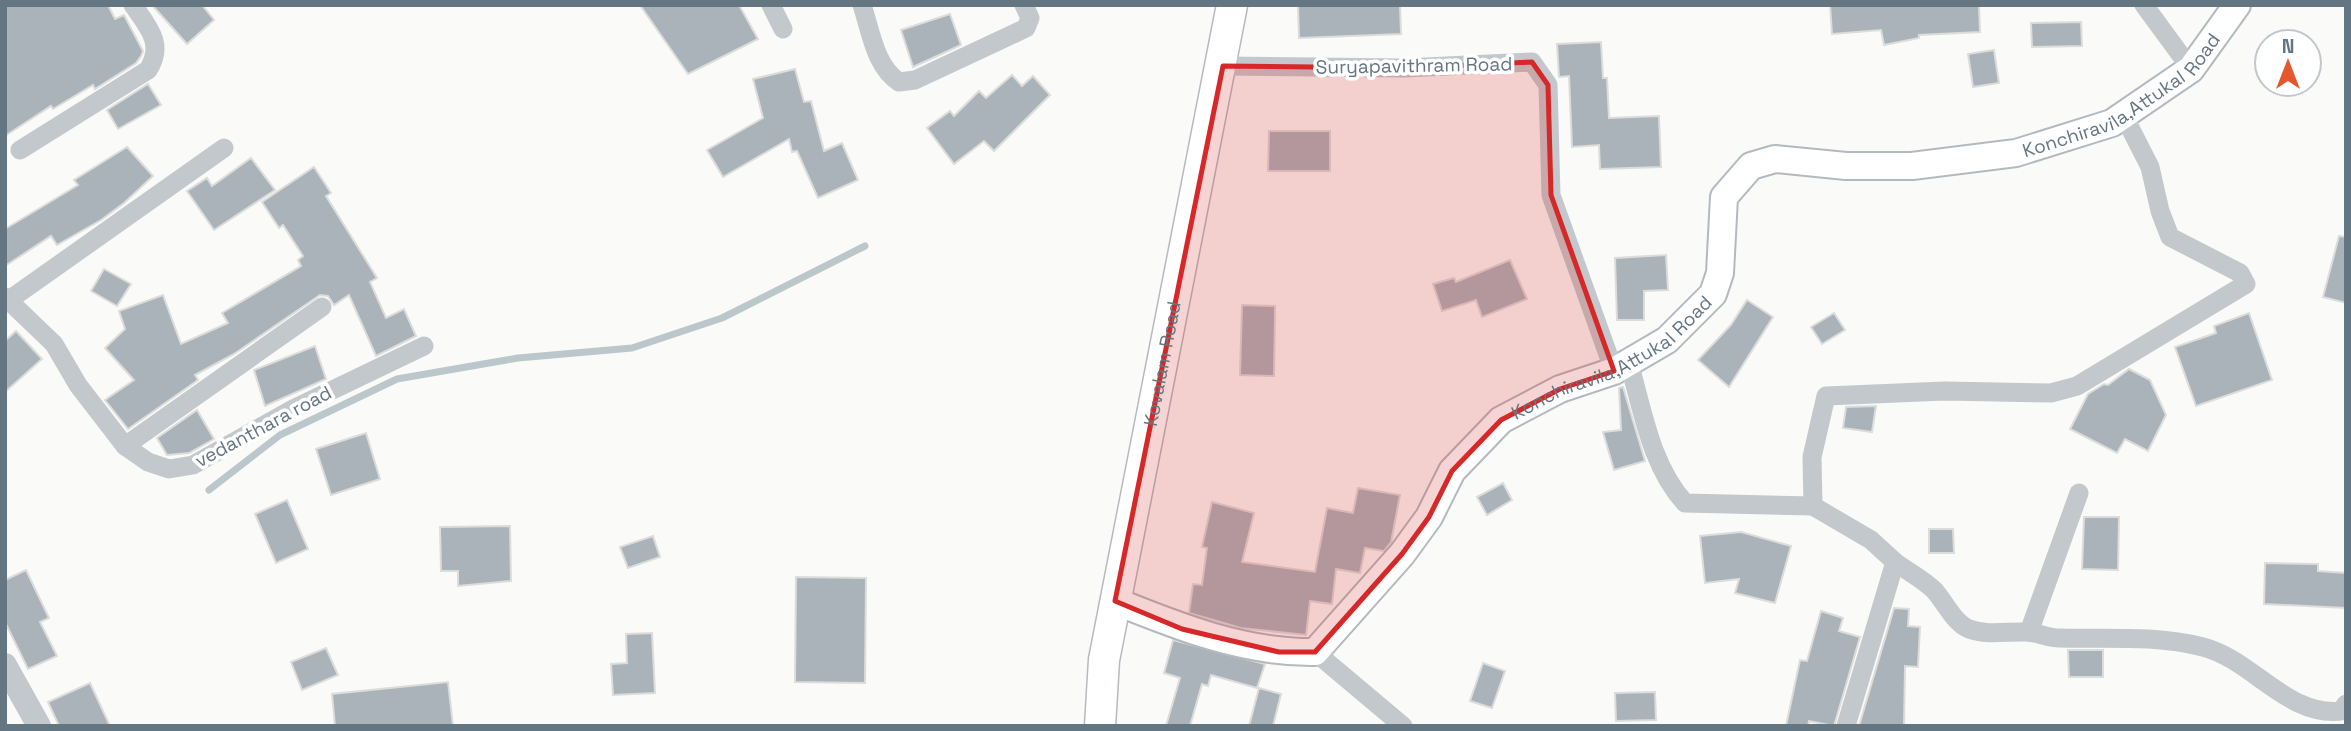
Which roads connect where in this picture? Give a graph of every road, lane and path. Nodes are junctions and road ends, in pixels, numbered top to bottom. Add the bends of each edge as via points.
1 (133, 5) edge
2 (771, 5) edge
3 (862, 5) edge
4 (1024, 5) edge
5 (1232, 5) edge
6 (2144, 5) edge
7 (2237, 5) edge
8 (783, 29) dead end
9 (1223, 66) junction
10 (2191, 69) junction
11 (2124, 116) junction
12 (223, 148) dead end
13 (20, 150) dead end
14 (7, 298) edge
15 (322, 307) dead end
16 (424, 346) dead end
17 (1621, 367) junction
18 (125, 446) junction
19 (2080, 493) dead end
20 (1812, 506) junction
21 (1895, 562) junction
22 (1115, 601) junction
23 (2029, 632) junction
24 (1315, 652) junction
25 (5, 665) edge
26 (2346, 704) edge
27 (39, 726) edge
28 (1100, 726) edge
29 (1403, 726) edge
30 (1846, 726) edge

1 - 13 street via 157,48 148,70
2 - 8 street
3 - 4 street via 881,65 899,82 915,80 1026,28 1030,18
5 - 9 main road, Kovalam Road
6 - 10 street
7 - 10 main road, Konchiravila,Attukal Road
9 - 17 street, Suryapavithram Road via 1404,68 1532,62 1548,85 1551,195
9 - 22 main road, Kovalam Road
10 - 11 main road, Konchiravila,Attukal Road
11 - 17 main road, Konchiravila,Attukal Road via 2016,153 1912,166 1775,159 1751,166 1724,197 1720,273 1713,294 1667,340
11 - 20 street via 2150,167 2170,237 2240,273 2246,284 2077,386 2051,393 1826,396 1812,457
12 - 14 street
14 - 18 street, vedanthara road via 54,344 78,385
15 - 18 street
16 - 18 street, vedanthara road via 293,408 193,465 169,469 148,462
17 - 20 street via 1658,462 1685,503
17 - 24 main road, Konchiravila,Attukal Road via 1560,388 1501,420 1452,471 1409,545
19 - 23 street
20 - 21 street via 1871,540
21 - 23 street via 1932,589 1967,629
21 - 30 street
22 - 24 main road via 1195,632 1279,652
22 - 28 main road, Kovalam Road via 1104,660
23 - 26 street via 2056,638 2110,637 2206,648 2240,664 2303,706 2326,712 2341,711
24 - 29 street
25 - 27 street

